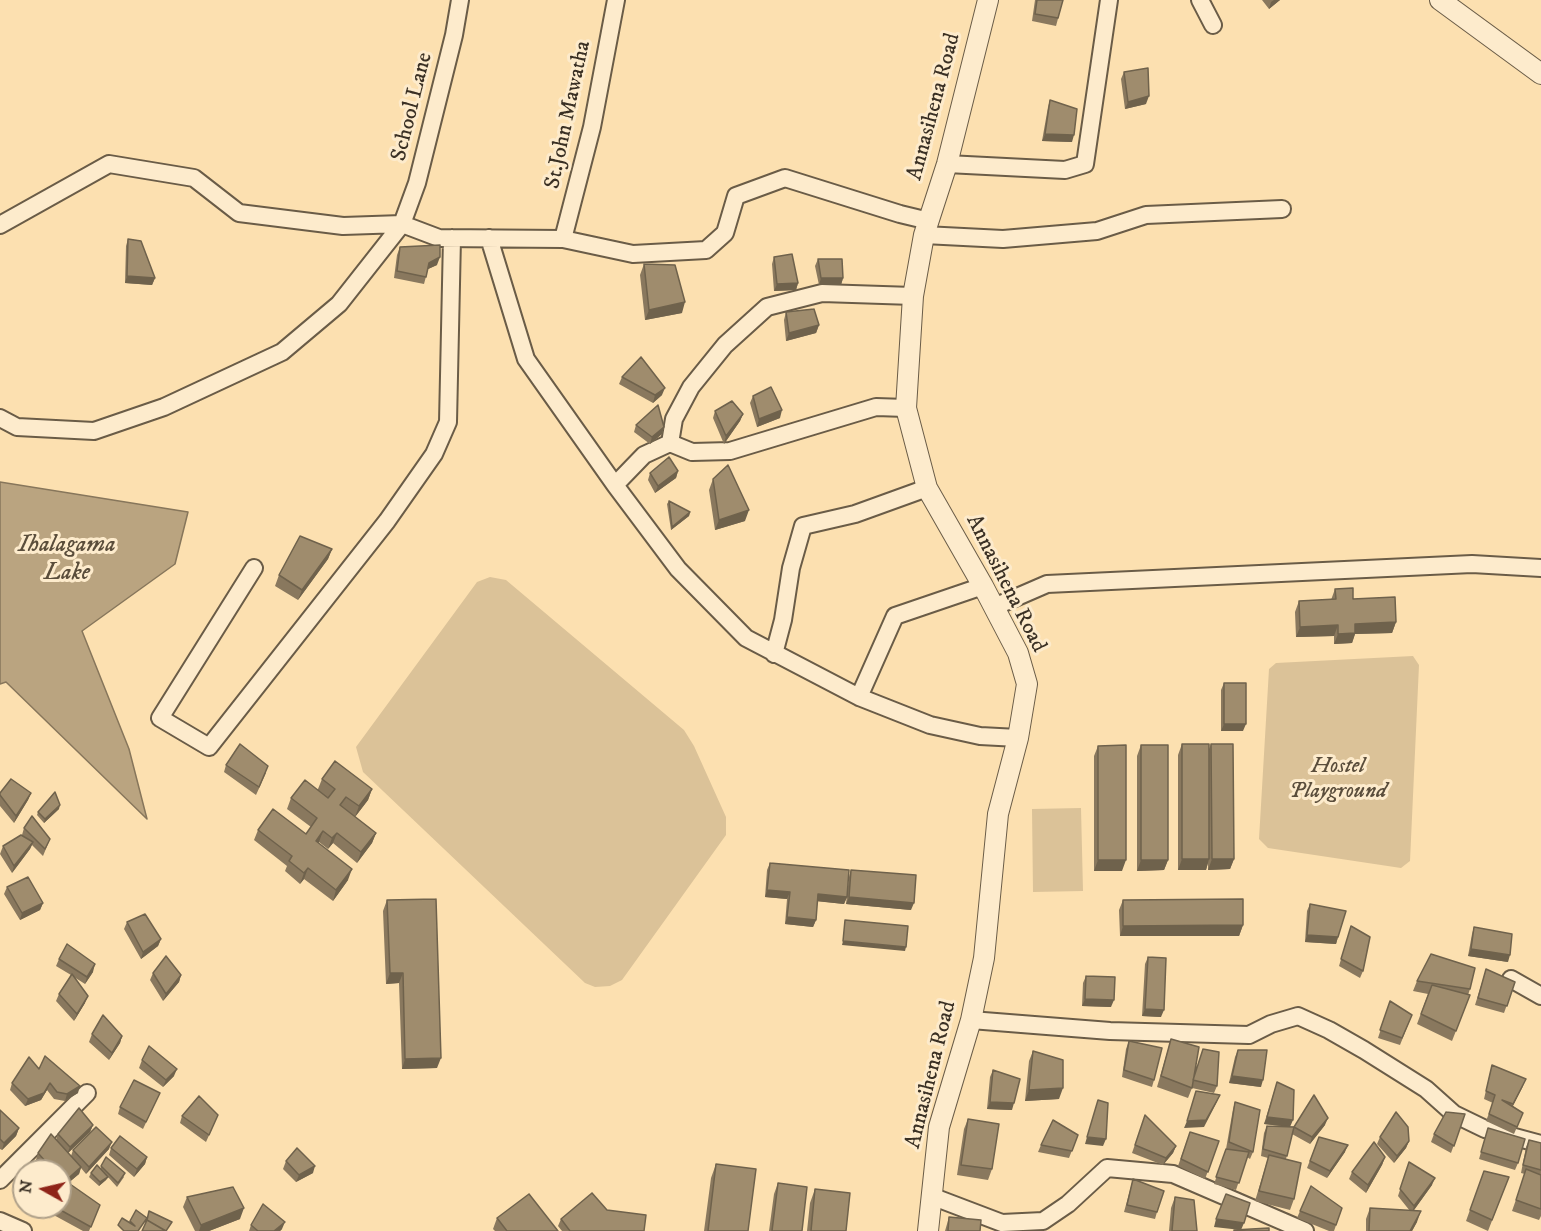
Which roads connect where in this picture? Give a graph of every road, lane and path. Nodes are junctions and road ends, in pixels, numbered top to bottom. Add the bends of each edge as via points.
1 (460, 0) edge
2 (616, 0) edge
3 (988, 0) edge
4 (1108, 0) edge
5 (1200, 0) edge
6 (1440, 0) edge
7 (1213, 25) dead end
8 (1541, 74) edge
9 (947, 164) junction
10 (1282, 209) dead end
11 (402, 224) junction
12 (0, 225) edge
13 (927, 228) junction
14 (452, 238) junction
15 (489, 238) junction
16 (563, 239) junction
17 (913, 296) junction
18 (906, 408) junction
19 (0, 418) edge
20 (670, 444) junction
21 (615, 485) junction
22 (927, 488) junction
23 (254, 568) dead end
24 (1541, 568) edge
25 (982, 586) junction
26 (994, 607) junction
27 (774, 654) junction
28 (859, 697) junction
29 (1018, 738) junction
30 (1511, 980) edge
31 (1541, 996) edge
32 (971, 1020) junction
33 (87, 1093) dead end
34 (1541, 1144) edge
35 (0, 1180) edge
36 (931, 1196) junction
37 (0, 1221) edge
38 (1001, 1227) edge
39 (23, 1231) edge
40 (928, 1231) edge
41 (1305, 1231) edge

1 - 11 street, School Lane via 417,183
2 - 16 street, St.John Mawatha via 592,127
3 - 9 street, Annasihena Road
4 - 9 street via 1084,164 1065,170
5 - 7 street
6 - 8 street
9 - 13 street, Annasihena Road
10 - 13 street via 1146,215 1097,231 1003,239
11 - 12 street via 344,226 239,213 194,178 109,164
11 - 14 street via 439,238
11 - 19 street, School Lane via 339,304 282,352 164,407 94,431 17,427
13 - 16 street via 900,214 785,178 736,196 725,233 706,250 633,254
13 - 17 street, Annasihena Road
14 - 15 street
14 - 23 street via 448,422 434,454 387,521 209,747 160,718
15 - 16 street
15 - 21 street via 526,359
17 - 18 street, Annasihena Road
17 - 20 street via 822,293 766,308 725,345 692,387 674,419
18 - 20 street via 876,407 730,451 692,452
18 - 22 street, Annasihena Road
20 - 21 street via 644,455
21 - 27 street via 678,569 746,638
22 - 25 street, Annasihena Road
22 - 27 street via 855,514 803,526 790,568
24 - 26 street via 1472,564 1047,584
25 - 26 street, Annasihena Road
25 - 28 street via 895,616
26 - 29 street, Annasihena Road via 1018,654 1027,684
27 - 28 street
28 - 29 street via 930,725 980,736
29 - 32 street, Annasihena Road via 998,814 984,958
30 - 31 street
32 - 34 street via 1110,1031 1249,1035 1298,1016 1364,1050 1426,1089 1454,1114 1485,1129
32 - 36 street, Annasihena Road via 939,1127
33 - 35 street
36 - 38 street
36 - 40 street, Annasihena Road
37 - 39 street
38 - 41 street via 1043,1221 1107,1168 1173,1174

